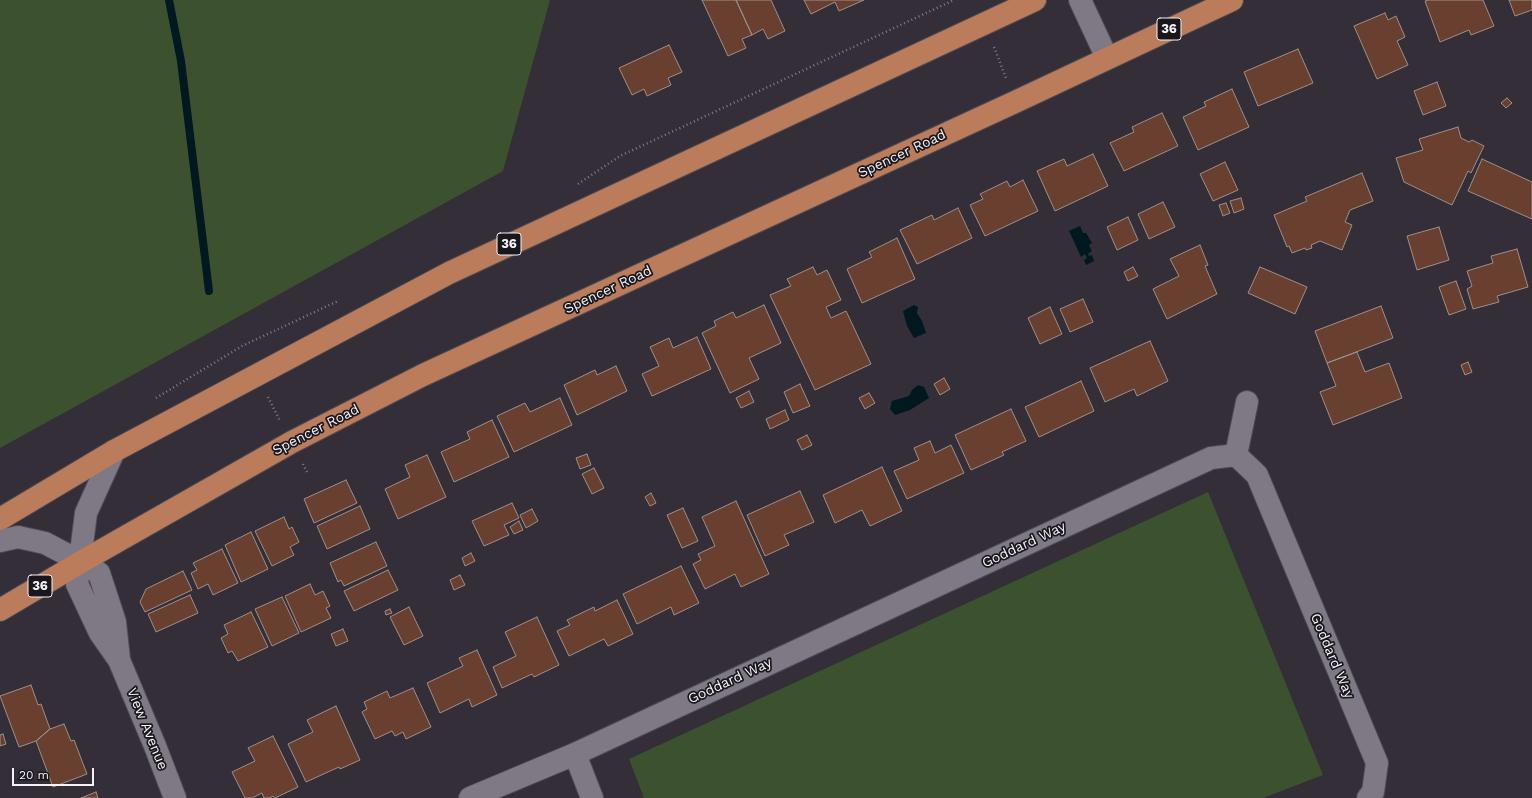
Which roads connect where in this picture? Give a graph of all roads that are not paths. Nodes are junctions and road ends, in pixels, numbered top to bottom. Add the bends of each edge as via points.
1 (1035, 0) edge
2 (1080, 0) edge
3 (1232, 0) edge
4 (1107, 58) junction
5 (1247, 402) dead end
6 (114, 452) junction
7 (1236, 455) junction
8 (0, 519) edge
9 (0, 541) edge
10 (81, 562) junction
11 (0, 610) edge
12 (575, 754) junction
13 (174, 798) edge
14 (470, 798) edge
15 (592, 798) edge
16 (1368, 798) edge

1 - 6 main road, 36 via 449,272
2 - 4 street
3 - 4 main road, Spencer Road / 36
4 - 10 main road, Spencer Road / 36 via 423,375 292,442
5 - 7 street
6 - 8 main road, 36
6 - 10 street, View Avenue via 86,513
7 - 12 street, Goddard Way via 1211,458
7 - 16 street, Goddard Way via 1257,475 1376,763 1373,792
9 - 10 street via 18,537 45,543
10 - 11 main road, Spencer Road / 36
10 - 13 street, View Avenue via 77,584 100,633 119,660
12 - 14 street, Goddard Way
12 - 15 street

